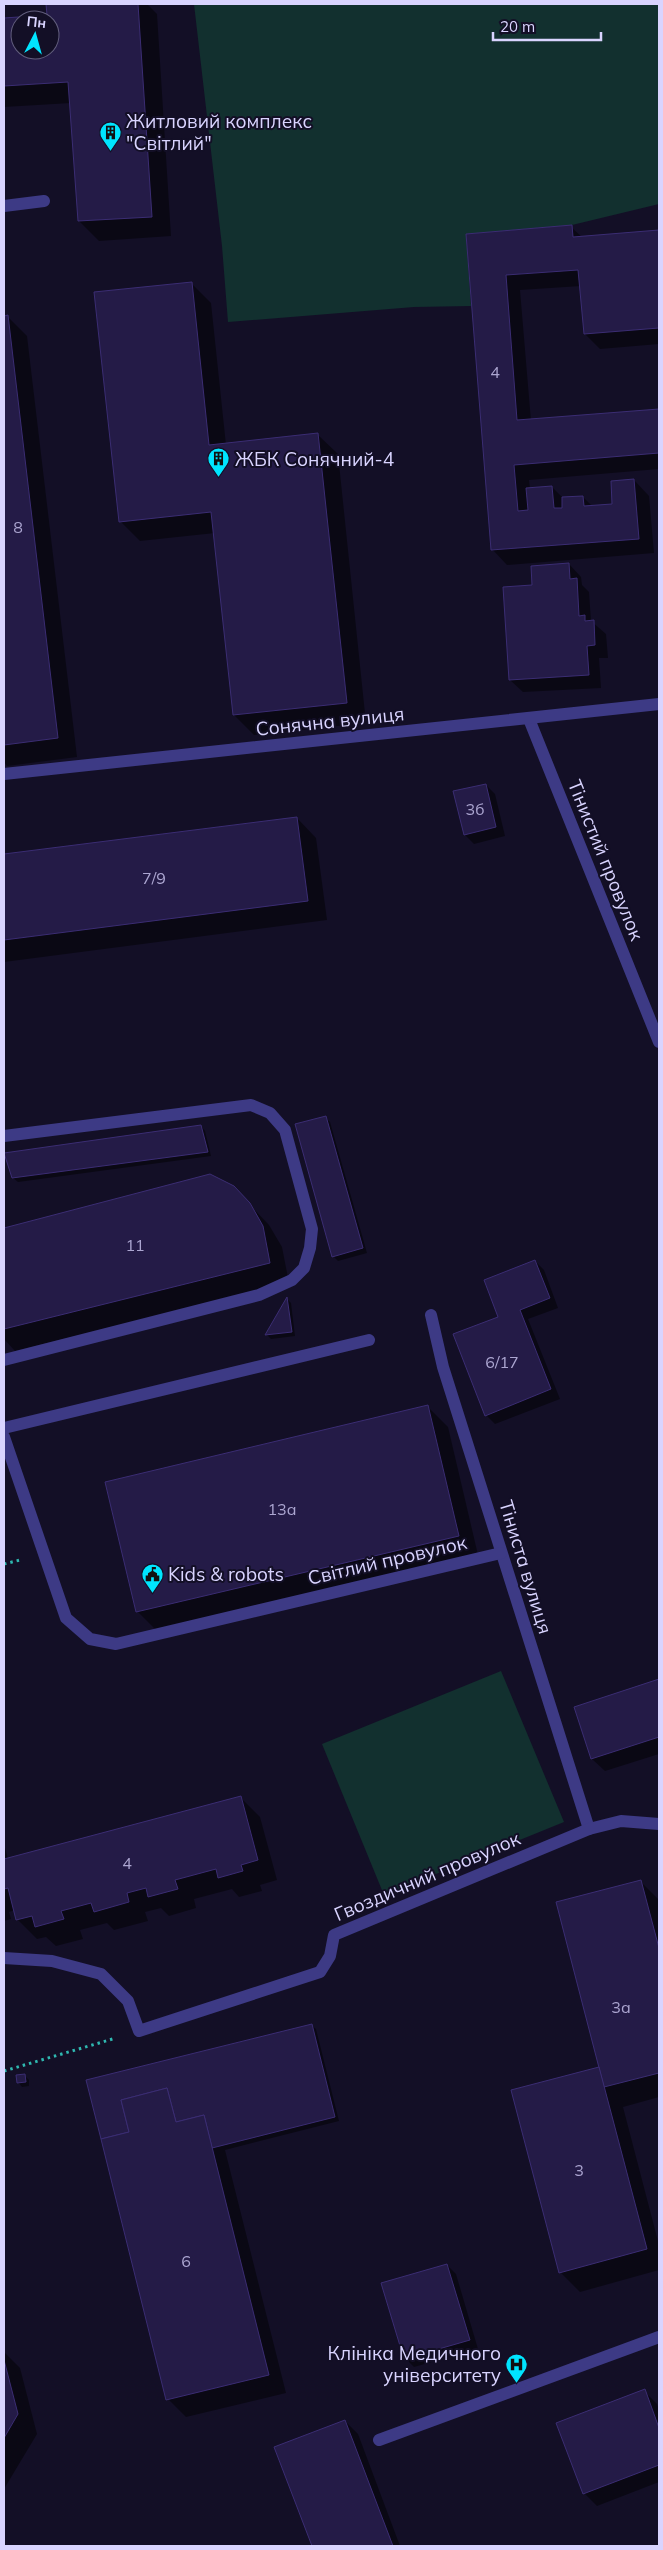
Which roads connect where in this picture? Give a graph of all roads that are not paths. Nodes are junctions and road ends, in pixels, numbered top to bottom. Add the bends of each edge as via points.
1 (44, 201) dead end
2 (4, 206) edge
3 (659, 704) edge
4 (528, 719) junction
5 (4, 774) edge
6 (659, 1042) edge
7 (4, 1136) edge
8 (431, 1315) dead end
9 (369, 1340) dead end
10 (4, 1360) edge
11 (4, 1428) edge
12 (4, 1437) edge
13 (501, 1553) junction
14 (659, 1824) edge
15 (589, 1830) junction
16 (4, 1958) edge
17 (659, 2337) edge
18 (379, 2440) dead end

1 - 2 street
3 - 4 street, Сонячна вулиця
4 - 5 street, Сонячна вулиця
4 - 6 street, Тінистий провулок
7 - 10 street via 251,1105 270,1113 285,1130 312,1229 304,1268 292,1280 259,1295
8 - 13 street, Тіниста вулиця via 443,1367
9 - 11 street
12 - 13 street, Світлий провулок via 66,1618 90,1639 116,1644
13 - 15 street, Тіниста вулиця
14 - 15 street, Гвоздичний провулок via 621,1822
15 - 16 street, Гвоздичний провулок via 334,1935 330,1956 320,1972 140,2031 128,2001 101,1974 52,1961
17 - 18 street

